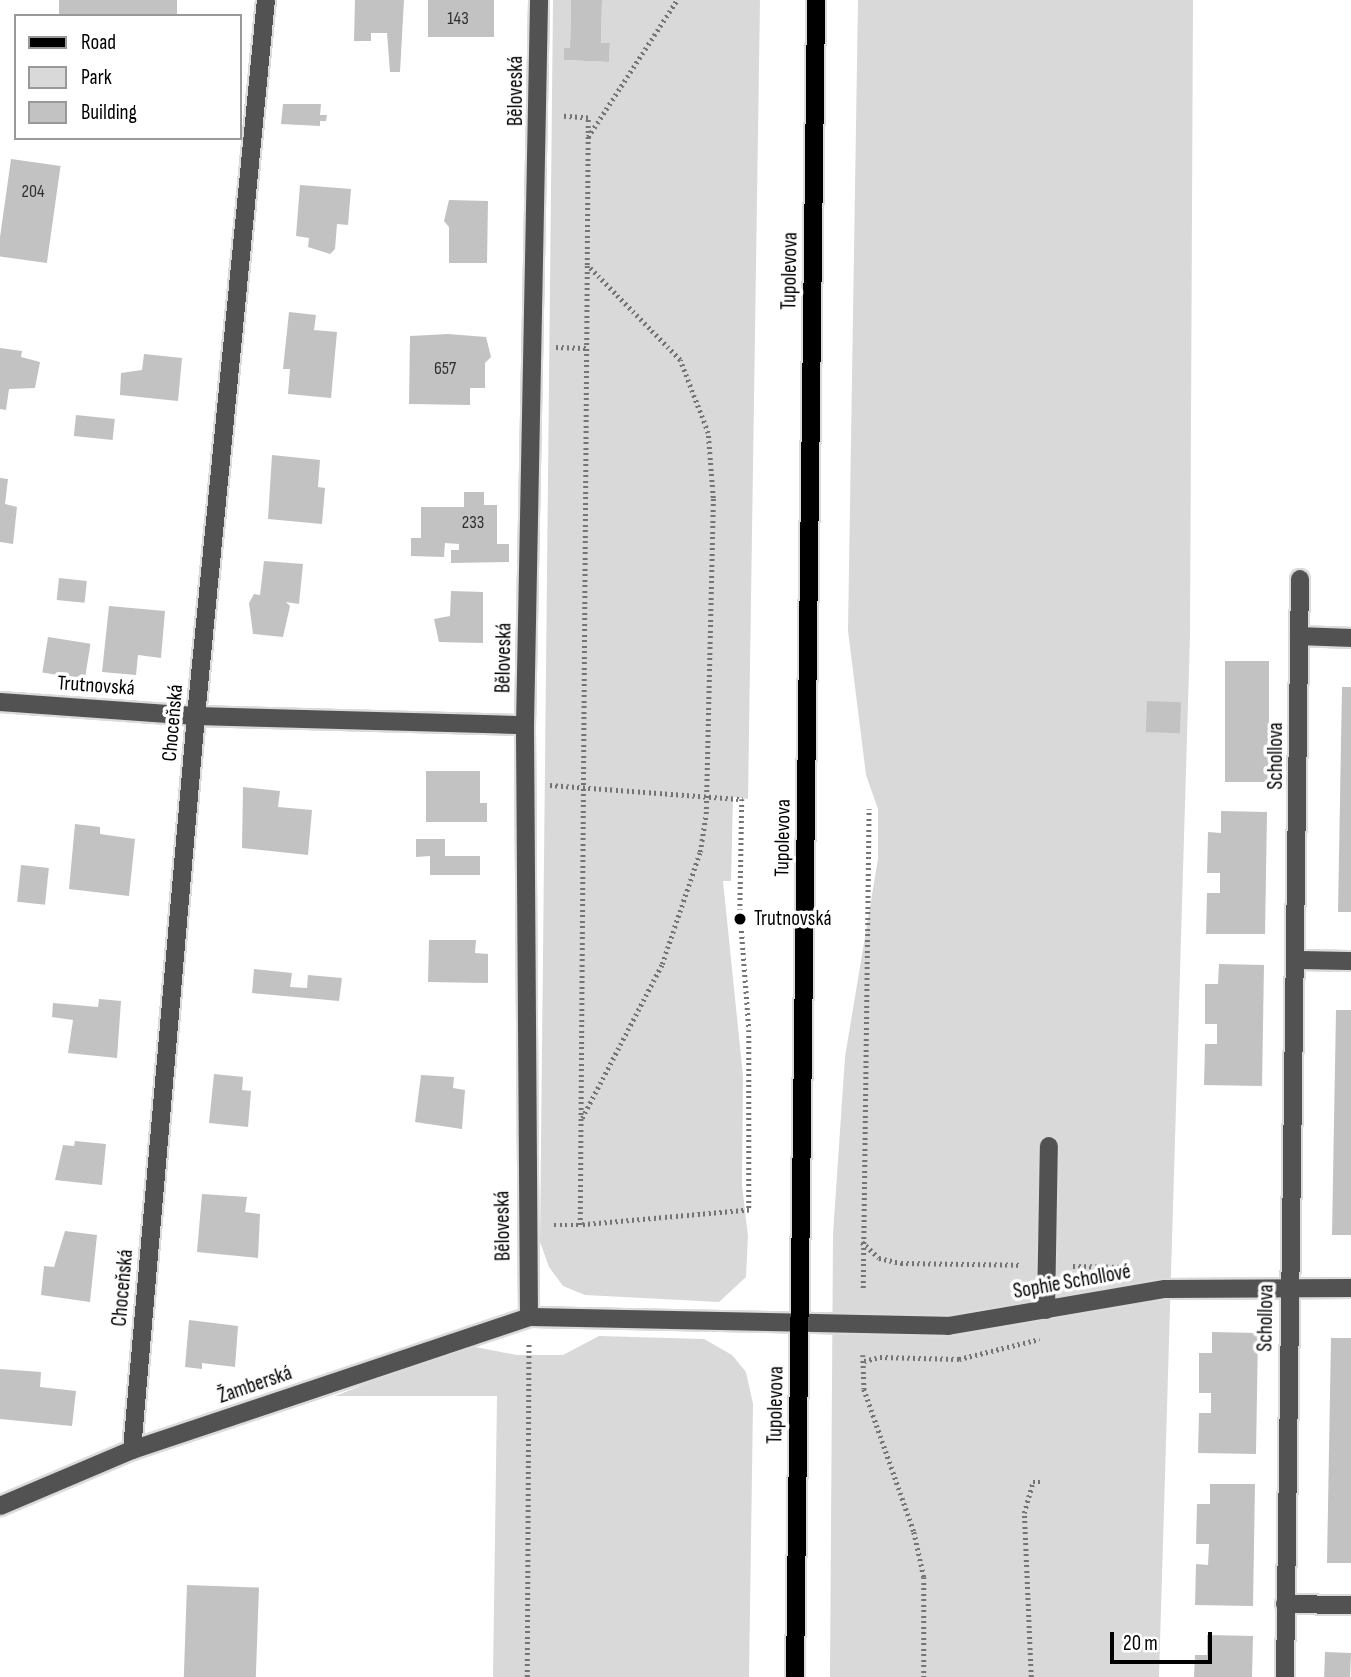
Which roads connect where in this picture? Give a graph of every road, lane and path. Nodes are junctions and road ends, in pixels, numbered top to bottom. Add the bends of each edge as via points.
1 (266, 0) edge
2 (540, 0) edge
3 (677, 0) edge
4 (816, 0) edge
5 (539, 115) junction
6 (588, 138) junction
7 (587, 265) junction
8 (1300, 579) dead end
9 (1299, 636) junction
10 (1351, 638) edge
11 (0, 702) edge
12 (196, 716) junction
13 (525, 725) junction
14 (525, 783) junction
15 (584, 788) junction
16 (706, 796) junction
17 (869, 809) dead end
18 (1298, 960) junction
19 (1351, 961) edge
20 (581, 1119) junction
21 (1049, 1146) dead end
22 (525, 1225) junction
23 (580, 1225) junction
24 (1290, 1287) junction
25 (863, 1288) dead end
26 (1351, 1288) edge
27 (1046, 1310) junction
28 (529, 1317) junction
29 (800, 1324) junction
30 (863, 1355) dead end
31 (132, 1450) junction
32 (1044, 1482) dead end
33 (0, 1506) edge
34 (1285, 1604) junction
35 (1351, 1605) edge
36 (527, 1677) edge
37 (795, 1677) edge
38 (924, 1677) edge
39 (1031, 1677) edge
40 (1285, 1677) edge

1 - 12 street, Choceňská
2 - 5 street, Běloveská
3 - 6 path
4 - 29 main road, Tupolevova
5 - 6 path via 588,118
5 - 13 street, Běloveská
6 - 7 path
7 - 15 path
7 - 16 path via 680,360 708,433 713,498
8 - 9 street, Schollova
9 - 10 street
9 - 18 street, Schollova
11 - 12 street, Trutnovská
12 - 13 street, Trutnovská
12 - 31 street, Choceňská
13 - 14 street, Běloveská
14 - 15 path
14 - 22 street, Běloveská
15 - 16 path
15 - 20 path
16 - 20 path via 697,864 662,964
16 - 23 path via 742,799 740,909 749,1030 749,1210
17 - 25 path
18 - 19 street
18 - 24 street, Schollova
20 - 23 path
21 - 27 street
22 - 23 path
22 - 28 street, Běloveská
24 - 26 street, Sophie Schollové
24 - 27 street, Sophie Schollové via 1165,1289
24 - 34 street, Schollova
27 - 29 street, Sophie Schollové via 948,1326
28 - 29 street, Sophie Schollové
28 - 31 street, Žamberská
28 - 36 path
29 - 37 main road, Tupolevova
30 - 38 path via 864,1389 914,1532 923,1577
31 - 33 street, Žamberská
32 - 39 path via 1033,1482 1024,1513
34 - 35 street
34 - 40 street, Schollova

